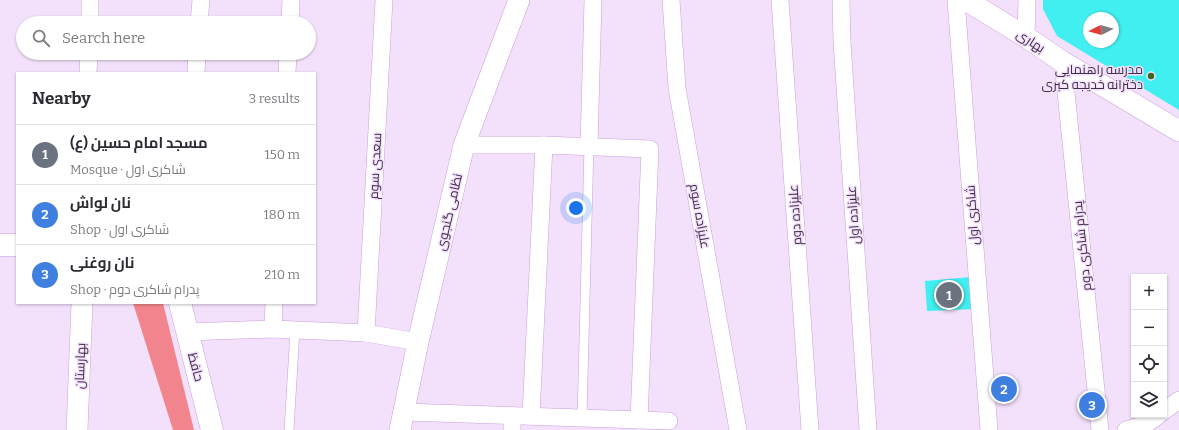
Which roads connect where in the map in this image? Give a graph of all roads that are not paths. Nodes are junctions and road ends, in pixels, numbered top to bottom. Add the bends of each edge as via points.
1 (90, 0) edge
2 (201, 0) edge
3 (292, 0) edge
4 (384, 0) edge
5 (520, 0) edge
6 (593, 0) edge
7 (671, 0) edge
8 (780, 0) edge
9 (841, 0) edge
10 (956, 0) edge
11 (966, 0) edge
12 (1027, 0) edge
13 (90, 16) edge
14 (200, 16) edge
15 (291, 16) edge
16 (1026, 37) junction
17 (89, 60) edge
18 (197, 60) edge
19 (288, 60) edge
20 (1063, 62) junction
21 (88, 72) edge
22 (196, 72) edge
23 (287, 72) edge
24 (1179, 131) edge
25 (464, 145) junction
26 (544, 145) junction
27 (589, 146) junction
28 (0, 245) edge
29 (16, 245) edge
30 (82, 304) edge
31 (180, 304) edge
32 (274, 304) edge
33 (273, 328) junction
34 (295, 330) junction
35 (187, 332) junction
36 (366, 332) junction
37 (418, 342) junction
38 (1169, 410) edge
39 (531, 416) junction
40 (582, 418) junction
41 (638, 420) junction
42 (669, 420) dead end
43 (402, 421) edge
44 (512, 423) edge
45 (78, 430) edge
46 (212, 430) edge
47 (289, 430) edge
48 (738, 430) edge
49 (810, 430) edge
50 (868, 430) edge
51 (989, 430) edge
52 (1100, 430) edge
53 (1126, 430) edge

1 - 13 street
2 - 14 street
3 - 15 street
4 - 36 street, سعدی سوم
5 - 25 street, نظامی گنجوی
6 - 27 street
7 - 48 street, علیزاده سوم via 677,88
8 - 49 street, علیزاده دوم
9 - 50 street, علیزاده اول via 842,50
10 - 51 street, شاکری اول
11 - 16 street, بهاری
12 - 16 street
16 - 20 street, بهاری
17 - 21 street
18 - 22 street
19 - 23 street
20 - 24 street, بهاری
20 - 52 street, پدرام شاکری دوم
25 - 26 street
25 - 37 street, نظامی گنجوی
26 - 27 street
26 - 39 street
27 - 40 lane
27 - 41 street via 650,149
28 - 29 main road
30 - 45 street, بهارستان
31 - 35 main road, حافظ
32 - 33 street
33 - 34 street
33 - 35 street
34 - 36 street
34 - 47 lane
35 - 46 main road, حافظ
36 - 37 street
37 - 43 street, نظامی گنجوی
38 - 53 street via 1148,423
39 - 40 street
39 - 44 street
40 - 41 street
41 - 42 street
43 - 44 street

